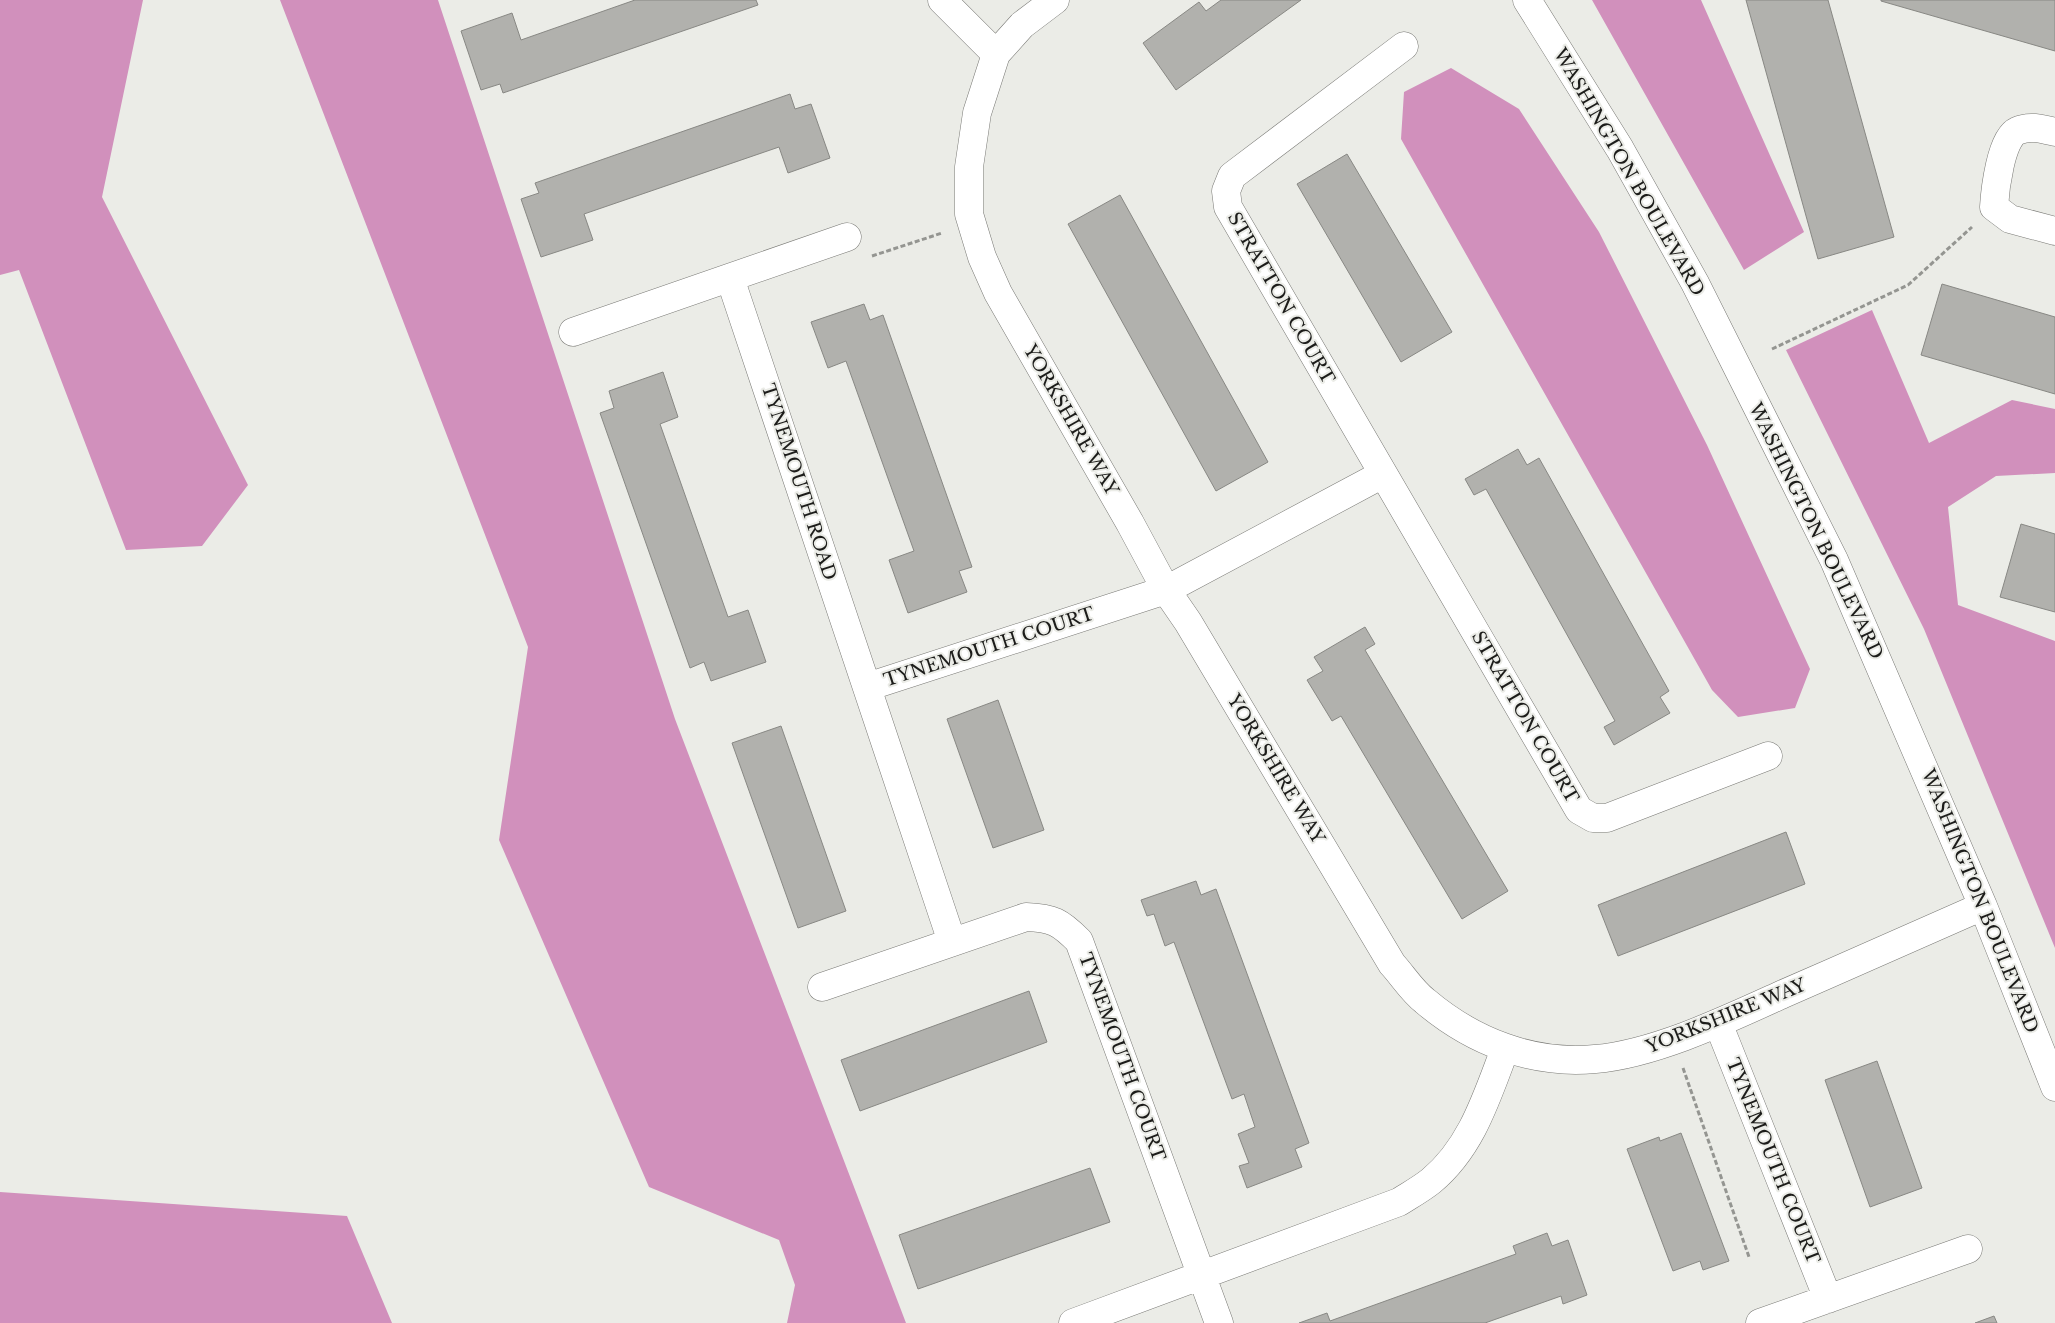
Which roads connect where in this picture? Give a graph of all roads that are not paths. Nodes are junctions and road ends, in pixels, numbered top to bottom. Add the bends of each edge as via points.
1 (942, 0) edge
2 (1055, 0) edge
3 (1527, 0) edge
4 (1404, 46) dead end
5 (996, 54) junction
6 (2055, 132) edge
7 (2055, 231) edge
8 (846, 237) road end
9 (730, 278) junction
10 (573, 332) dead end
11 (1383, 474) junction
12 (1166, 590) junction
13 (867, 687) junction
14 (1768, 756) dead end
15 (1984, 906) junction
16 (952, 942) junction
17 (822, 986) dead end
18 (1718, 1023) junction
19 (1505, 1049) junction
20 (2055, 1086) edge
21 (1968, 1249) dead end
22 (1202, 1276) junction
23 (1828, 1299) junction
24 (1073, 1323) edge
25 (1219, 1323) edge
26 (1760, 1323) edge

1 - 5 street
2 - 5 street, YORKSHIRE WAY via 1022,25
3 - 15 street, WASHINGTON BOULEVARD via 1620,149 1695,284 1834,560
4 - 11 street, STRATTON COURT via 1232,176 1226,191 1228,207
5 - 12 street, YORKSHIRE WAY via 977,113 969,167 969,214 982,258 998,293
6 - 7 street via 2037,127 2017,131 2008,139 1995,187 1994,207 2010,219
8 - 9 street
9 - 10 street
9 - 13 street, TYNEMOUTH ROAD
11 - 12 street
11 - 14 street, STRATTON COURT via 1579,810 1593,818 1607,818
12 - 13 street, TYNEMOUTH COURT
12 - 19 street, YORKSHIRE WAY via 1392,964 1423,1000 1460,1028
13 - 16 street, TYNEMOUTH COURT
15 - 18 street, YORKSHIRE WAY
15 - 20 street, WASHINGTON BOULEVARD
16 - 17 street, TYNEMOUTH COURT
16 - 22 street, TYNEMOUTH COURT via 1026,917 1046,918 1064,926 1079,941
18 - 19 street, YORKSHIRE WAY via 1641,1051 1595,1059 1548,1058
18 - 23 street, TYNEMOUTH COURT
19 - 22 street via 1480,1116 1459,1152 1431,1180 1399,1202
21 - 23 street
22 - 24 street
22 - 25 street, TYNEMOUTH COURT
23 - 26 street

